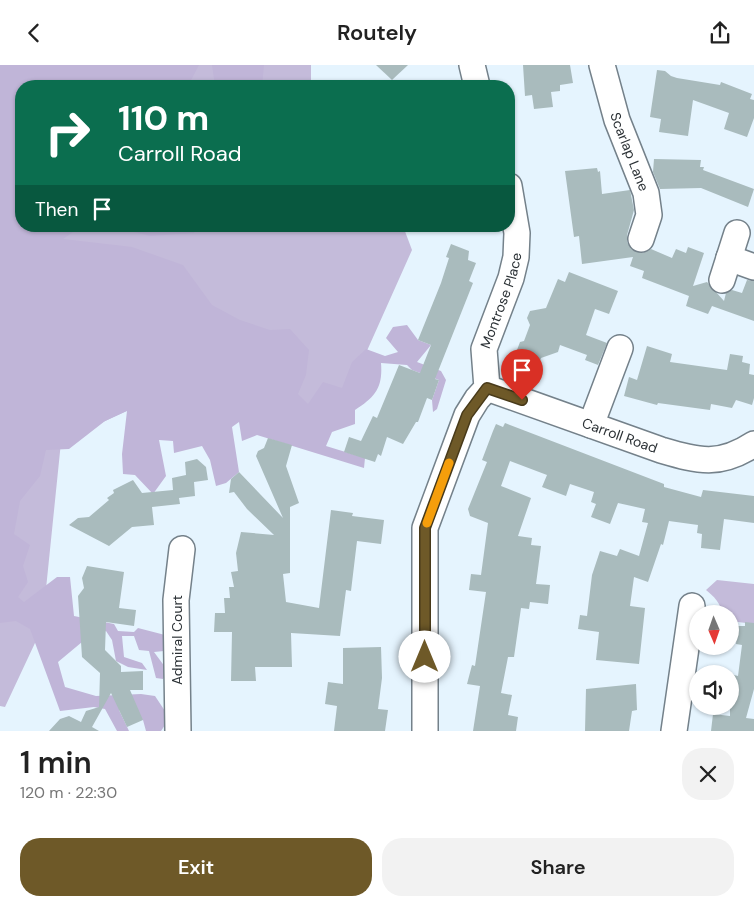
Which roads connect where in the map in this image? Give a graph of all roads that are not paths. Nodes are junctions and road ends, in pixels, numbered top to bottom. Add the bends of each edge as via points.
1 (472, 65) edge
2 (602, 65) edge
3 (476, 80) edge
4 (515, 221) edge
5 (737, 233) dead end
6 (641, 239) dead end
7 (754, 267) edge
8 (620, 348) dead end
9 (487, 388) junction
10 (591, 425) junction
11 (754, 444) edge
12 (182, 549) dead end
13 (689, 627) edge
14 (178, 731) edge
15 (425, 731) edge
16 (674, 731) edge

1 - 3 street
2 - 6 street, Scarlap Lane via 617,120 647,199 649,215
4 - 9 street, Montrose Place via 516,257 511,278 484,349
5 - 7 street via 726,269
8 - 10 street
9 - 10 street, Carroll Road
9 - 15 street via 467,415 425,528
10 - 11 street, Carroll Road via 661,450 711,460 728,459
12 - 14 street, Admiral Court via 176,600
13 - 16 street

